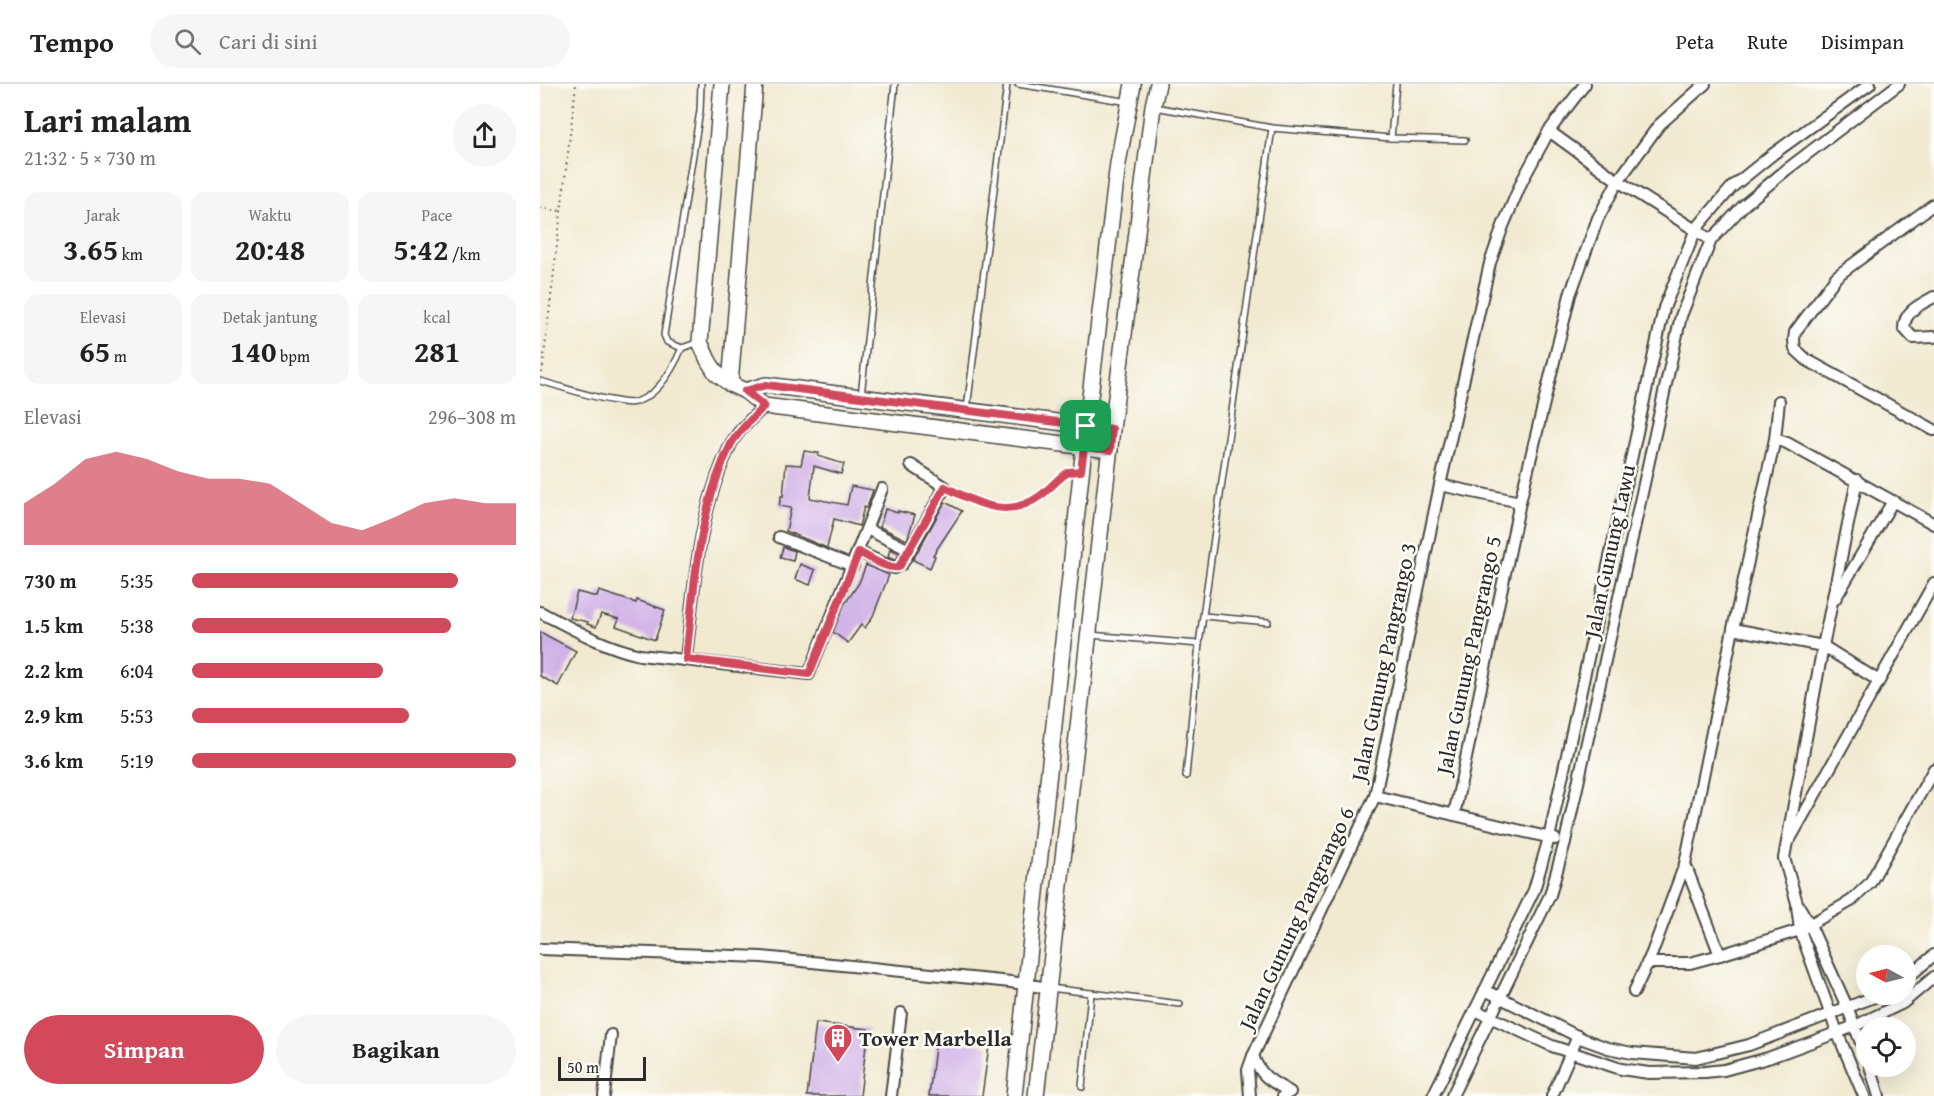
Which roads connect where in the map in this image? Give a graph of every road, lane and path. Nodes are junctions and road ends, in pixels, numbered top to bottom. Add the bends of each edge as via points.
1 (576, 84) edge
2 (700, 84) edge
3 (722, 84) edge
4 (755, 84) edge
5 (895, 84) edge
6 (1007, 84) edge
7 (1018, 84) edge
8 (1158, 84) edge
9 (1396, 84) edge
10 (1585, 84) edge
11 (1705, 84) edge
12 (1870, 84) edge
13 (1899, 84) edge
14 (1131, 89) edge
15 (1153, 106) junction
16 (1272, 128) junction
17 (1549, 131) junction
18 (1391, 138) junction
19 (1466, 140) dead end
20 (1618, 181) junction
21 (1934, 204) edge
22 (540, 208) edge
23 (561, 211) junction
24 (1696, 230) junction
25 (1711, 240) junction
26 (1934, 297) edge
27 (1934, 337) edge
28 (700, 342) junction
29 (682, 348) junction
30 (541, 381) edge
31 (730, 384) junction
32 (745, 391) junction
33 (861, 398) junction
34 (1779, 401) dead end
35 (764, 406) junction
36 (967, 411) junction
37 (1086, 426) junction
38 (1112, 429) junction
39 (1934, 430) edge
40 (1775, 440) junction
41 (1084, 447) junction
42 (1110, 450) junction
43 (911, 465) dead end
44 (1081, 471) junction
45 (1857, 480) junction
46 (1440, 485) junction
47 (945, 487) junction
48 (882, 489) dead end
49 (1893, 501) junction
50 (1520, 502) junction
51 (1933, 521) edge
52 (867, 529) junction
53 (779, 537) dead end
54 (909, 550) junction
55 (859, 552) junction
56 (853, 566) junction
57 (1934, 583) edge
58 (1831, 606) junction
59 (540, 612) edge
60 (1204, 616) junction
61 (1268, 622) dead end
62 (1733, 629) junction
63 (1089, 635) junction
64 (1200, 644) junction
65 (1822, 646) junction
66 (686, 659) junction
67 (1879, 681) junction
68 (1934, 769) edge
69 (1186, 776) dead end
70 (1375, 796) junction
71 (1454, 815) junction
72 (1549, 838) junction
73 (1565, 842) junction
74 (1785, 848) junction
75 (1685, 864) junction
76 (1805, 927) junction
77 (540, 949) edge
78 (1934, 954) edge
79 (1719, 955) junction
80 (1647, 963) junction
81 (1916, 970) edge
82 (1934, 977) edge
83 (1026, 984) junction
84 (1048, 988) junction
85 (1485, 990) junction
86 (1634, 992) dead end
87 (1091, 993) junction
88 (1501, 998) junction
89 (1180, 1004) dead end
90 (1857, 1005) edge
91 (1848, 1009) junction
92 (1475, 1010) junction
93 (901, 1013) dead end
94 (1831, 1014) junction
95 (1491, 1018) junction
96 (1855, 1026) junction
97 (1837, 1032) junction
98 (611, 1035) dead end
99 (1578, 1036) junction
100 (1572, 1053) junction
101 (1253, 1056) junction
102 (1668, 1056) junction
103 (1667, 1073) junction
104 (1874, 1077) edge
105 (1082, 1087) dead end
106 (1290, 1095) edge
107 (604, 1096) edge
108 (891, 1096) edge
109 (1014, 1096) edge
110 (1036, 1096) edge
111 (1250, 1096) edge
112 (1433, 1096) edge
113 (1452, 1096) edge
114 (1552, 1096) edge
115 (1864, 1096) edge
116 (1880, 1096) edge

1 - 23 path
2 - 29 lane via 698,122 664,335 667,342
3 - 28 street
4 - 31 street
5 - 33 lane
6 - 36 lane
7 - 14 lane
8 - 15 street
9 - 18 lane
10 - 17 street, Jalan Gunung Pangrango 3
11 - 20 street, Jalan Gunung Pangrango 5 via 1659,125
12 - 24 street, Jalan Gunung Lawu via 1732,187
13 - 25 street, Jalan Gunung Lawu via 1786,170 1744,205
14 - 37 street via 1118,163
15 - 16 lane
15 - 38 street
16 - 18 lane
16 - 60 lane
17 - 20 street
17 - 46 street, Jalan Gunung Pangrango 3 via 1522,181 1490,263
18 - 19 lane
20 - 24 street
20 - 50 street, Jalan Gunung Pangrango 5 via 1598,218 1570,295
21 - 39 street via 1837,276 1799,325 1794,340 1795,349 1807,360
22 - 23 path
23 - 30 path
24 - 25 street
24 - 72 street, Jalan Gunung Lawu via 1664,308
25 - 73 street, Jalan Gunung Lawu via 1681,316
26 - 27 street via 1907,315 1904,328 1913,338
28 - 29 lane
28 - 31 street via 716,373
29 - 30 lane via 675,365 657,388 633,403 590,397
31 - 32 street
32 - 33 street via 766,385
32 - 35 street
33 - 36 street
34 - 40 street
35 - 41 street
35 - 66 street via 732,442 710,498 699,551
36 - 37 street
37 - 38 street
37 - 41 street
38 - 42 street
40 - 45 street via 1782,440
40 - 62 street
41 - 42 street
41 - 44 street
42 - 63 street
43 - 47 street
44 - 47 path via 1068,472 1040,496 1016,508 991,507
44 - 83 street
45 - 49 street
45 - 58 street
46 - 50 street
46 - 70 street, Jalan Gunung Pangrango 3
47 - 54 street
48 - 52 street
49 - 51 street
49 - 58 street
50 - 71 street, Jalan Gunung Pangrango 5
52 - 54 street
52 - 55 street
53 - 56 street
54 - 55 street via 902,564 894,568
55 - 56 street
56 - 66 street via 809,674
57 - 67 street
58 - 65 street
59 - 66 street via 621,651
60 - 61 lane
60 - 64 lane
62 - 65 street
62 - 75 street
63 - 64 lane
63 - 84 street
64 - 69 lane
65 - 67 street
65 - 74 street
67 - 74 street
68 - 76 street via 1869,884 1851,901
70 - 71 street, Jalan Gunung Pangrango 3
70 - 101 street, Jalan Gunung Pangrango 6
71 - 72 street, Jalan Gunung Pangrango 3
72 - 73 street, Jalan Gunung Pangrango 3
72 - 85 street, Jalan Gunung Lawu via 1534,890
73 - 88 street, Jalan Gunung Lawu via 1550,895
74 - 76 street via 1785,867
75 - 79 street
75 - 80 street
76 - 79 street
76 - 91 street
76 - 94 street
77 - 83 street via 762,957
78 - 81 street
79 - 80 street via 1690,963
80 - 86 street
82 - 96 street via 1903,1003
83 - 84 street
83 - 109 street
84 - 87 lane
84 - 110 street
85 - 88 street
85 - 92 street, Jalan Gunung Lawu
87 - 89 lane
87 - 105 lane
88 - 95 street, Jalan Gunung Lawu
88 - 99 street
90 - 91 street
91 - 94 street
91 - 96 street
92 - 95 street
92 - 112 street, Jalan Gunung Lawu
93 - 108 street
94 - 97 street
94 - 102 street via 1718,1054 1696,1058
95 - 100 street
95 - 113 street, Jalan Gunung Lawu
96 - 97 street
97 - 103 street via 1724,1070
97 - 115 street
98 - 107 street
99 - 100 street
99 - 102 street via 1624,1052
100 - 103 street via 1621,1069
100 - 114 street
101 - 106 street via 1265,1077
101 - 111 street, Jalan Gunung Pangrango 6 via 1248,1070
102 - 103 street
104 - 116 street

